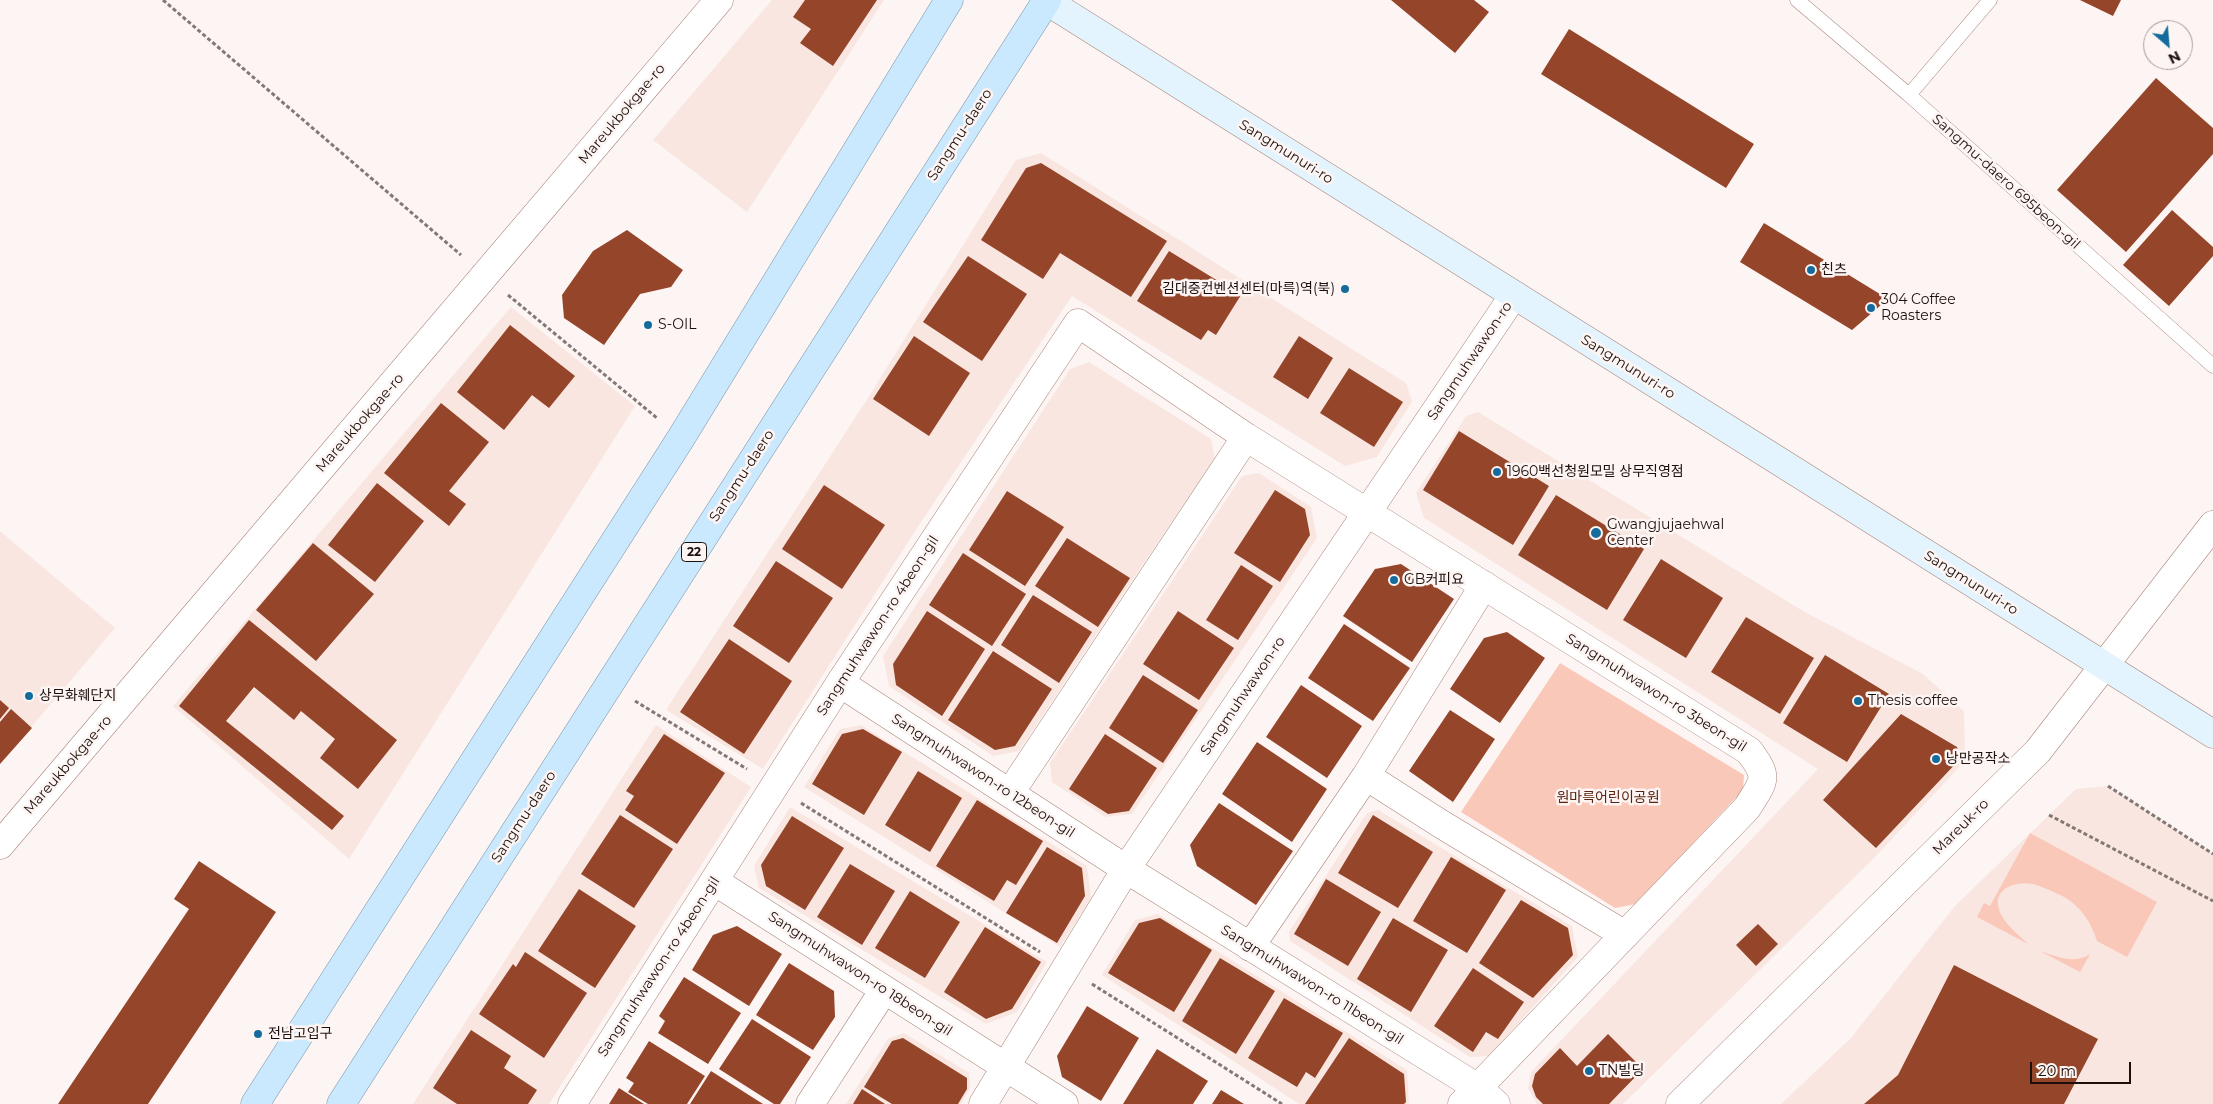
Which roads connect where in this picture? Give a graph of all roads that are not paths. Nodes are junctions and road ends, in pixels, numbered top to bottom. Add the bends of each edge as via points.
1 (719, 0) edge
2 (949, 0) edge
3 (1046, 0) edge
4 (1797, 0) edge
5 (1990, 0) edge
6 (1909, 95) junction
7 (1514, 295) junction
8 (2213, 366) edge
9 (1246, 437) junction
10 (1368, 511) junction
11 (2213, 525) edge
12 (1484, 585) junction
13 (2102, 666) junction
14 (840, 683) junction
15 (2213, 734) edge
16 (1366, 776) junction
17 (1010, 793) junction
18 (0, 845) edge
19 (1126, 869) junction
20 (714, 881) junction
21 (1625, 935) junction
22 (1250, 947) junction
23 (884, 990) junction
24 (1006, 1067) junction
25 (1478, 1099) edge
26 (256, 1104) edge
27 (341, 1104) edge
28 (572, 1104) edge
29 (810, 1104) edge
30 (983, 1104) edge
31 (1064, 1104) edge
32 (1680, 1104) edge

1 - 18 street, Mareukbokgae-ro
2 - 26 main road via 681,438
3 - 7 street, Sangmunuri-ro
3 - 27 main road, Sangmu-daero / 22
4 - 6 lane, Sangmu-daero 695beon-gil
5 - 6 lane
6 - 8 lane, Sangmu-daero 695beon-gil
7 - 10 street, Sangmuhwawon-ro
7 - 13 street, Sangmunuri-ro
9 - 10 street, Sangmuhwawon-ro 4beon-gil
9 - 14 street, Sangmuhwawon-ro 4beon-gil via 1078,322
9 - 17 street
10 - 12 street, Sangmuhwawon-ro 3beon-gil
10 - 19 street, Sangmuhwawon-ro
11 - 13 street, Mareuk-ro
12 - 16 street
12 - 21 street, Sangmuhwawon-ro 3beon-gil via 1749,751 1762,768 1762,783 1747,808
13 - 15 street, Sangmunuri-ro
13 - 32 street, Mareuk-ro via 2038,751
14 - 17 street, Sangmuhwawon-ro 12beon-gil
14 - 20 street, Sangmuhwawon-ro 4beon-gil
16 - 21 street
16 - 22 street
17 - 19 street, Sangmuhwawon-ro 12beon-gil
19 - 22 street, Sangmuhwawon-ro 11beon-gil
19 - 24 street, Sangmuhwawon-ro
20 - 23 street, Sangmuhwawon-ro 18beon-gil
20 - 28 street, Sangmuhwawon-ro 4beon-gil
21 - 25 street, Sangmuhwawon-ro 3beon-gil
22 - 25 street, Sangmuhwawon-ro 11beon-gil
23 - 24 street, Sangmuhwawon-ro 18beon-gil
23 - 29 street
24 - 30 street, Sangmuhwawon-ro
24 - 31 street, Sangmuhwawon-ro 18beon-gil

